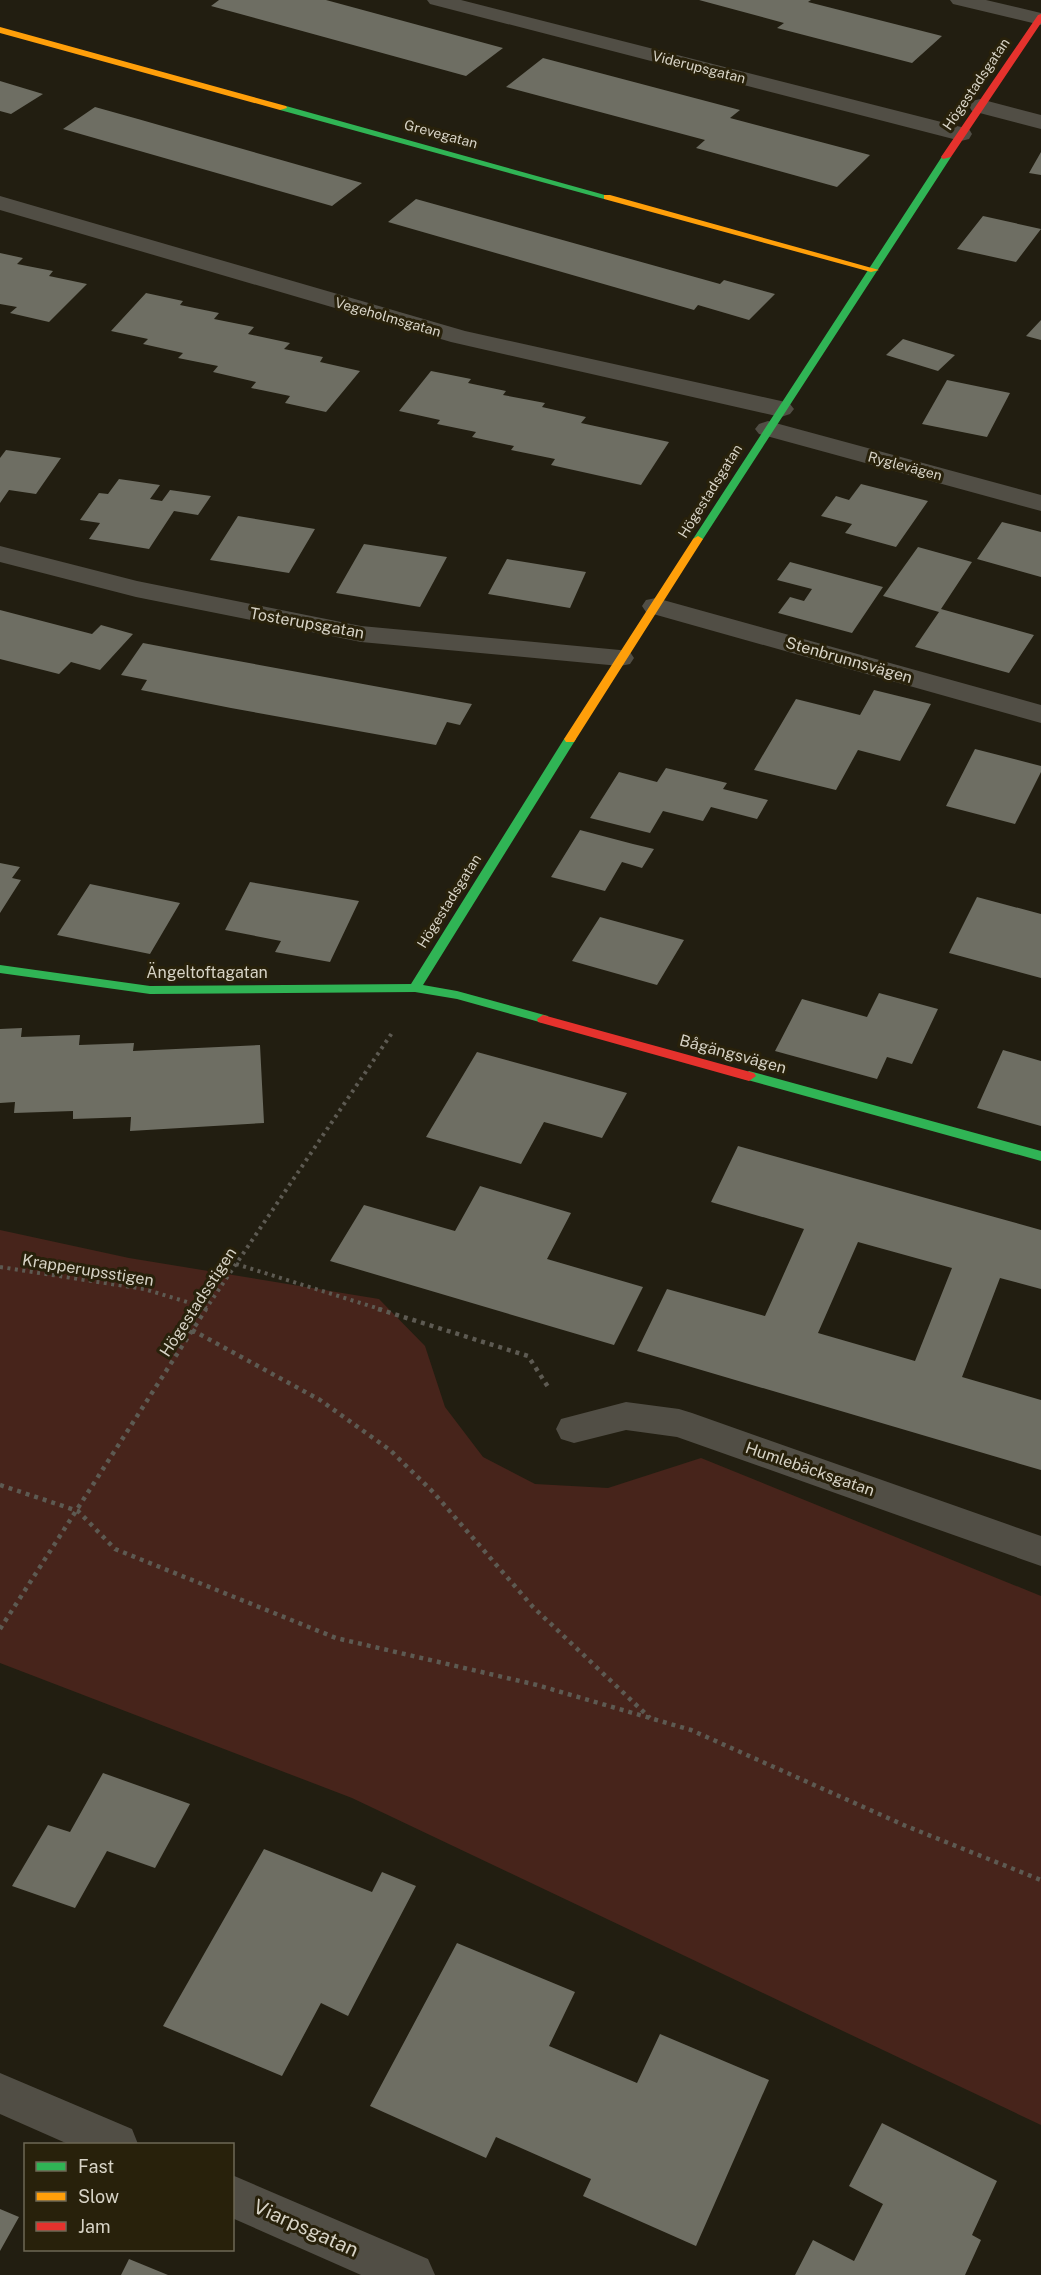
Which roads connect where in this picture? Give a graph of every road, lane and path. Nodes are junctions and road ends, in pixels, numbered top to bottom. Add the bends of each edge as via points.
1 (437, 0) edge
2 (960, 0) edge
3 (1040, 18) edge
4 (0, 30) edge
5 (980, 106) junction
6 (1041, 122) edge
7 (961, 134) junction
8 (0, 203) edge
9 (874, 270) junction
10 (775, 419) junction
11 (1041, 503) edge
12 (0, 554) edge
13 (656, 606) junction
14 (620, 658) junction
15 (1041, 714) edge
16 (0, 969) edge
17 (416, 988) junction
18 (1041, 1156) edge
19 (236, 1264) junction
20 (0, 1267) edge
21 (207, 1308) junction
22 (192, 1330) junction
23 (574, 1429) joint
24 (0, 1485) edge
25 (78, 1511) junction
26 (1041, 1551) edge
27 (0, 1629) edge
28 (651, 1718) junction
29 (1041, 1880) edge
30 (0, 2093) edge
31 (112, 2143) edge
32 (234, 2197) edge
33 (412, 2275) edge

1 - 7 street, Viderupsgatan
2 - 3 street
3 - 5 street, Högestadsgatan
4 - 9 street, Grevegatan
5 - 6 street
5 - 7 street, Högestadsgatan
7 - 9 street, Högestadsgatan
8 - 10 street, Vegeholmsgatan via 320,298
9 - 10 street, Högestadsgatan
10 - 11 street, Ryglevägen
10 - 13 street, Högestadsgatan
12 - 14 street, Tosterupsgatan via 136,589 361,634
13 - 14 street, Högestadsgatan
13 - 15 street, Stenbrunnsvägen
14 - 17 street, Högestadsgatan
16 - 17 street, Ängeltoftagatan via 150,990
17 - 18 street, Bågängsvägen via 457,995
17 - 19 path, Högestadsstigen via 399,1023
19 - 21 path, Högestadsstigen
19 - 23 path via 528,1356
20 - 21 path, Krapperupsstigen via 144,1289
21 - 22 path, Högestadsstigen
22 - 25 path, Högestadsstigen
22 - 28 path via 322,1401 391,1451 447,1506 497,1568 578,1654
23 - 26 street, Humlebäcksgatan via 626,1416 679,1423
24 - 25 path
25 - 27 path, Högestadsstigen
25 - 28 path via 115,1549 336,1638 537,1685
28 - 29 path via 691,1730 906,1826
30 - 31 street
32 - 33 street, Viarpsgatan

